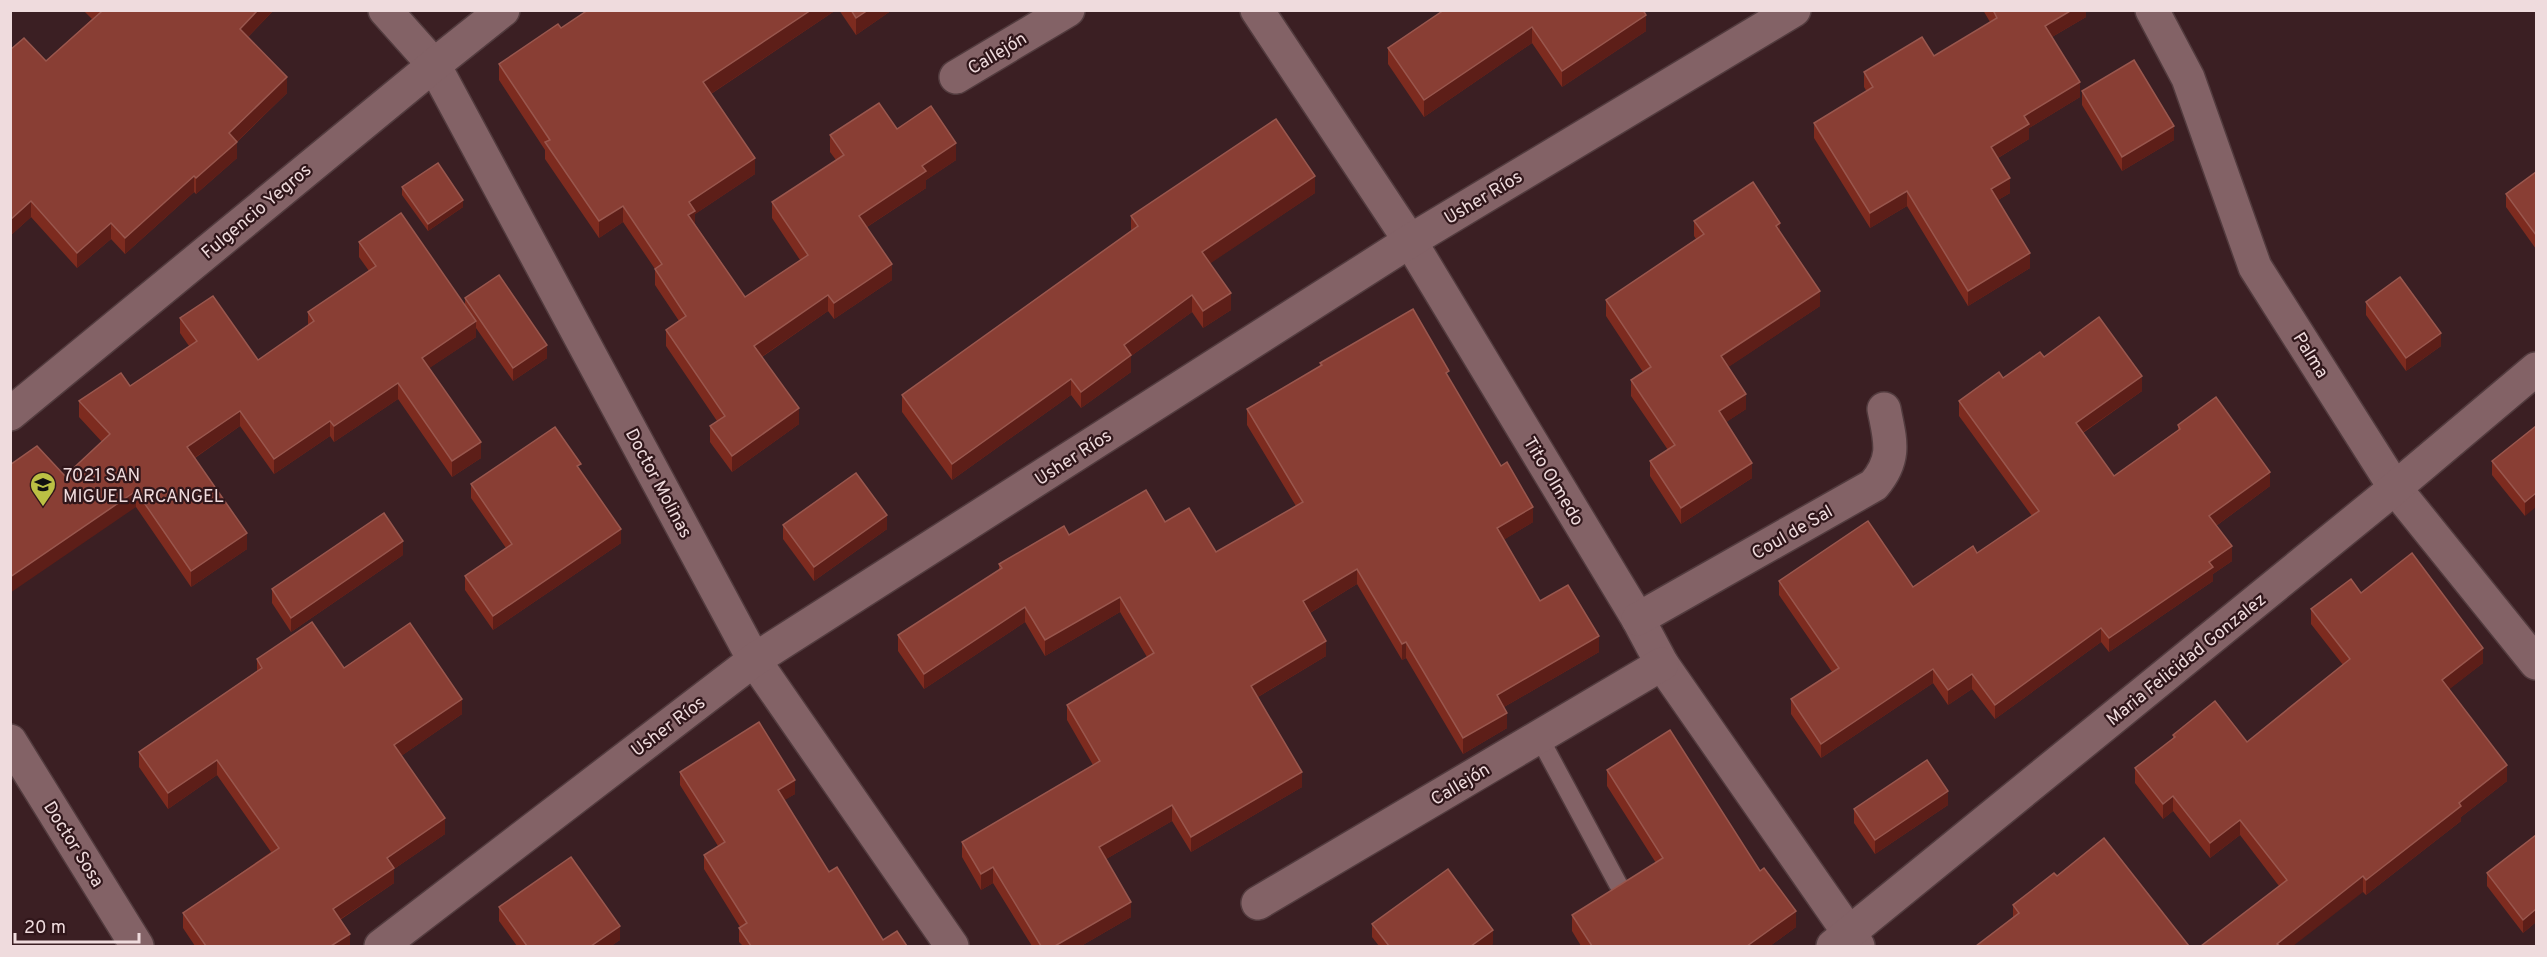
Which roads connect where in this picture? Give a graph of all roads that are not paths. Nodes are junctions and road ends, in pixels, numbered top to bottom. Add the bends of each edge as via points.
1 (385, 10) edge
2 (503, 10) edge
3 (1068, 10) edge
4 (1257, 10) edge
5 (1794, 10) edge
6 (2152, 10) edge
7 (434, 65) junction
8 (956, 77) dead end
9 (1410, 241) junction
10 (2536, 369) edge
11 (1884, 409) dead end
12 (10, 414) edge
13 (2396, 488) junction
14 (1638, 619) junction
15 (754, 660) junction
16 (2536, 663) edge
17 (1662, 664) junction
18 (1539, 737) junction
19 (10, 741) edge
20 (1618, 884) edge
21 (1258, 903) dead end
22 (1846, 942) edge
23 (137, 946) edge
24 (381, 946) edge
25 (952, 946) edge

1 - 7 street, Doctor Molinas
2 - 7 street, Fulgencio Yegros
3 - 8 street, Callejón
4 - 9 street, Tito Olmedo
5 - 9 street, Usher Ríos
6 - 13 street, Palma via 2187,78 2255,267
7 - 12 street, Fulgencio Yegros
7 - 15 street, Doctor Molinas
9 - 14 street, Tito Olmedo
9 - 15 street, Usher Ríos
10 - 13 street, Maria Felicidad Gonzalez
11 - 14 street, Coul de Sal via 1892,451 1885,472 1874,485
13 - 16 street, Palma
13 - 22 street, Maria Felicidad Gonzalez
14 - 17 street, Tito Olmedo
15 - 24 street, Usher Ríos
15 - 25 street, Doctor Molinas
17 - 18 street, Callejón
17 - 22 street, Tito Olmedo
18 - 20 lane
18 - 21 street, Callejón
19 - 23 street, Doctor Sosa

